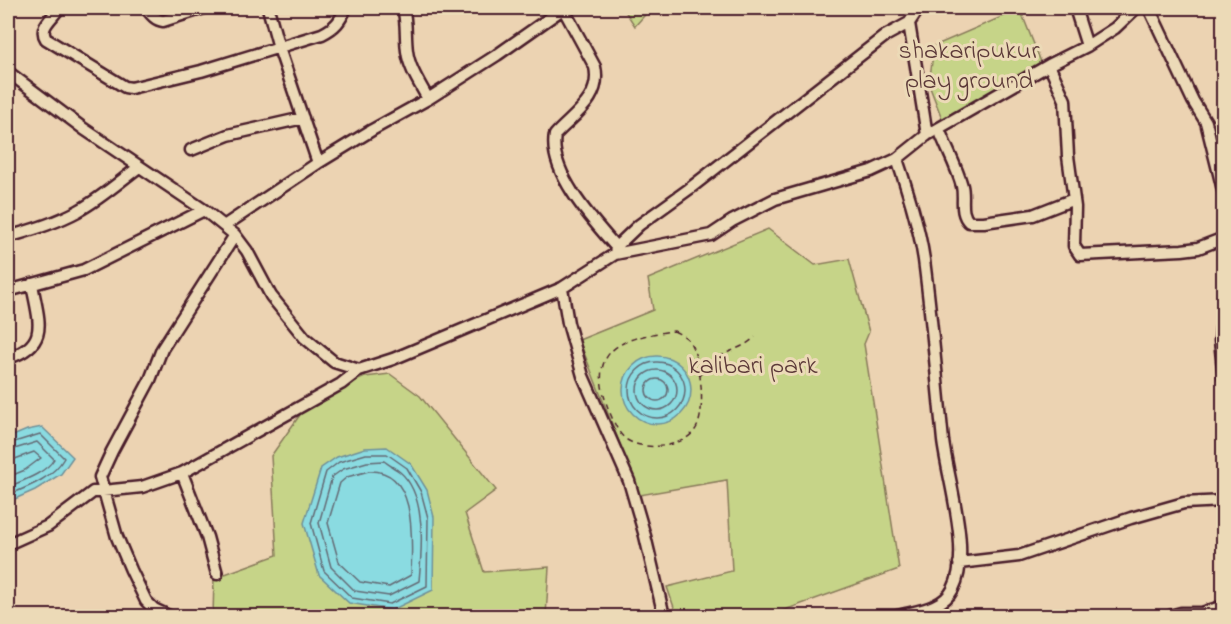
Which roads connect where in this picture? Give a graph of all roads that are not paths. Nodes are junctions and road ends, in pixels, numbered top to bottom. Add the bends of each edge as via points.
1 (59, 8) edge
2 (146, 8) edge
3 (204, 8) edge
4 (268, 8) edge
5 (346, 8) edge
6 (403, 8) edge
7 (564, 8) edge
8 (919, 8) edge
9 (1075, 8) edge
10 (1136, 8) edge
11 (1149, 8) edge
12 (909, 23) junction
13 (1087, 46) junction
14 (279, 48) junction
15 (1049, 65) junction
16 (8, 72) edge
17 (428, 99) junction
18 (303, 118) junction
19 (939, 129) junction
20 (927, 135) junction
21 (191, 150) dead end
22 (897, 159) junction
23 (318, 163) junction
24 (139, 167) junction
25 (1224, 194) edge
26 (1074, 199) junction
27 (204, 210) junction
28 (224, 226) junction
29 (235, 235) junction
30 (8, 237) edge
31 (1224, 238) edge
32 (616, 250) junction
33 (8, 277) edge
34 (32, 284) junction
35 (562, 288) junction
36 (9, 291) edge
37 (1224, 300) edge
38 (8, 358) edge
39 (359, 370) junction
40 (1224, 378) edge
41 (182, 473) junction
42 (103, 492) junction
43 (1224, 501) edge
44 (8, 544) edge
45 (959, 563) junction
46 (217, 574) dead end
47 (1224, 606) edge
48 (169, 616) edge
49 (664, 616) edge
50 (903, 616) edge
51 (1170, 616) edge

1 - 14 street via 43,28 46,39 125,87 201,71
2 - 3 street via 158,21
4 - 14 street
5 - 14 street via 333,28
6 - 17 street via 407,52
7 - 17 street
7 - 32 street via 597,74 593,96 555,135 554,152 586,214
8 - 12 street
9 - 13 street
10 - 13 street
11 - 25 street via 1206,122
12 - 20 street
12 - 32 street via 885,36 639,225
13 - 15 street
14 - 18 street
15 - 19 street
15 - 26 street via 1065,100
16 - 24 street
17 - 23 street
18 - 21 street via 228,135
18 - 23 street
19 - 20 street
19 - 26 street via 962,187 963,212 969,222 1033,215
20 - 22 street
22 - 32 street via 871,171 775,199 711,235
22 - 45 street via 924,259 943,443 960,545
23 - 28 street
24 - 27 street
24 - 30 street via 77,212
26 - 31 street via 1074,246 1080,255 1182,250
27 - 28 street
27 - 34 street via 84,270
28 - 29 street
29 - 39 street via 271,296 305,338 334,362
29 - 42 street via 162,349 102,471
32 - 35 street
33 - 36 street
34 - 36 street
34 - 38 street via 39,330 36,340 26,351
35 - 39 street
35 - 49 street via 584,376 629,481
37 - 40 street via 1220,341
39 - 41 street via 331,390
41 - 42 street via 142,487
41 - 46 street
42 - 44 street via 90,494 54,523
42 - 48 street via 117,537 146,601
43 - 45 street via 1184,503 1019,556
45 - 50 street via 957,578 946,598
47 - 51 street

